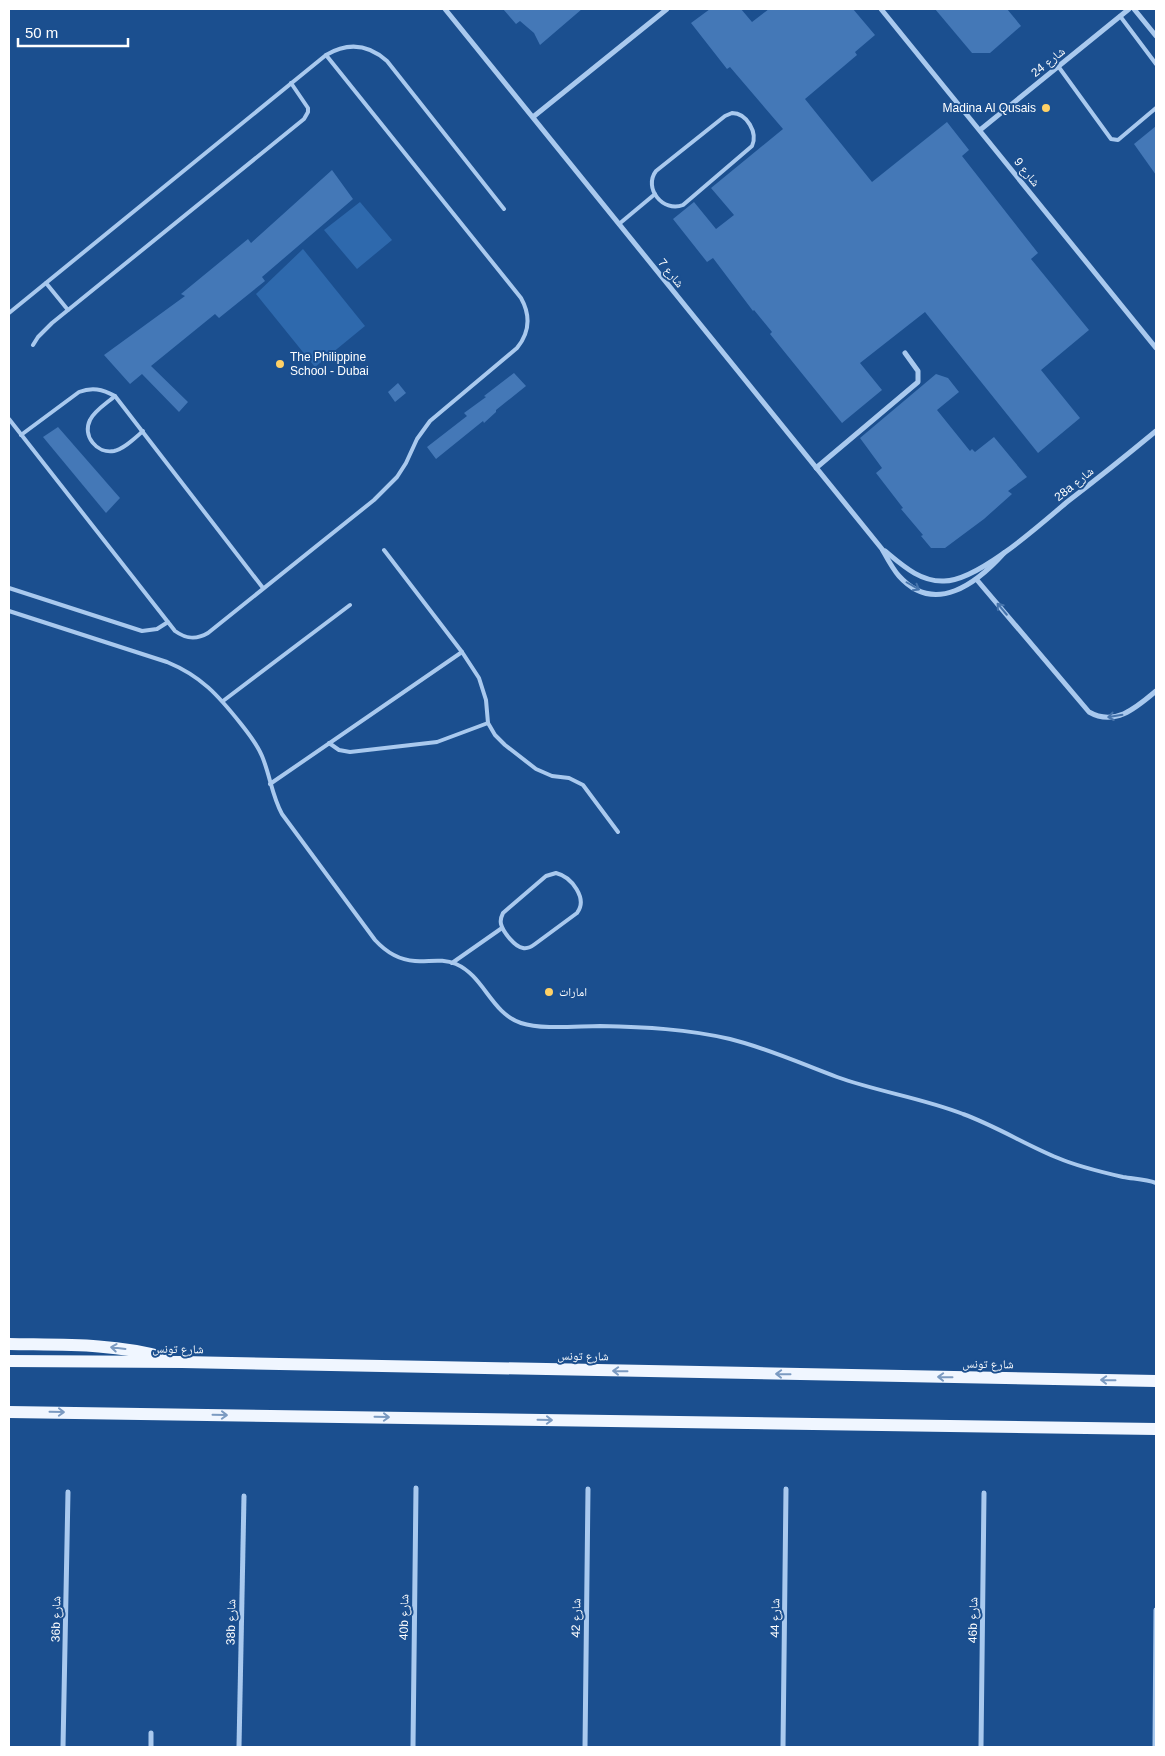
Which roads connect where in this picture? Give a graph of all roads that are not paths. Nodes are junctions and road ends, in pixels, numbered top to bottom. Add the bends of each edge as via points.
1 (444, 9) edge
2 (666, 9) edge
3 (881, 9) edge
4 (1129, 9) edge
5 (1134, 9) edge
6 (1120, 16) junction
7 (1156, 36) edge
8 (326, 55) junction
9 (1156, 64) edge
10 (1058, 66) junction
11 (291, 83) junction
12 (1156, 108) edge
13 (533, 117) junction
14 (980, 130) junction
15 (655, 194) junction
16 (504, 209) dead end
17 (619, 224) junction
18 (46, 282) junction
19 (68, 310) junction
20 (9, 313) edge
21 (33, 345) dead end
22 (1156, 348) edge
23 (905, 353) dead end
24 (115, 396) junction
25 (9, 419) edge
26 (1156, 431) edge
27 (143, 432) junction
28 (21, 435) junction
29 (816, 468) junction
30 (882, 549) junction
31 (384, 550) dead end
32 (1004, 553) junction
33 (977, 580) junction
34 (9, 588) edge
35 (263, 588) junction
36 (350, 605) dead end
37 (9, 611) edge
38 (168, 622) junction
39 (462, 652) junction
40 (1156, 691) edge
41 (223, 701) junction
42 (488, 722) junction
43 (330, 743) junction
44 (270, 784) junction
45 (618, 832) dead end
46 (502, 928) junction
47 (452, 963) junction
48 (1156, 1183) edge
49 (9, 1344) edge
50 (9, 1361) edge
51 (182, 1362) junction
52 (1156, 1381) edge
53 (9, 1412) edge
54 (1156, 1429) edge
55 (416, 1488) dead end
56 (588, 1489) dead end
57 (786, 1489) dead end
58 (68, 1492) dead end
59 (984, 1493) dead end
60 (244, 1496) dead end
61 (1156, 1610) edge
62 (151, 1733) dead end
63 (63, 1747) edge
64 (152, 1747) edge
65 (238, 1747) edge
66 (412, 1747) edge
67 (585, 1747) edge
68 (784, 1747) edge
69 (981, 1747) edge
70 (1155, 1747) edge

1 - 13 street, شارع 7
2 - 13 street
3 - 14 street, شارع 9
4 - 6 street, شارع 24
5 - 7 street
6 - 9 lane
6 - 10 street, شارع 24
8 - 11 lane
8 - 16 lane via 341,48 358,46 379,54
8 - 35 lane via 521,298 528,314 528,324 517,348 430,421 406,463 374,500
10 - 12 lane via 1111,139 1118,140
10 - 14 street, شارع 24
11 - 18 lane
11 - 19 lane via 308,108 304,119
13 - 17 street, شارع 7
14 - 22 street, شارع 9
15 - 15 lane via 668,206 682,205 752,146 754,131 741,115 732,113 725,116 656,171 651,180
15 - 17 lane
17 - 29 street, شارع 7
18 - 19 lane
18 - 20 lane
19 - 21 lane via 44,329
23 - 29 street via 918,371 918,382
24 - 27 lane
24 - 27 lane via 90,419 88,432 94,444 112,451
24 - 28 lane via 97,389 79,392
25 - 28 lane
26 - 32 street, 28a شارع
27 - 35 lane
28 - 38 lane
29 - 30 street, شارع 7
30 - 32 street, 28a شارع via 908,570 945,582 974,572
30 -> 33 street, 28a شارع via 900,577 923,592 949,593
31 - 39 lane
32 - 33 street, 28a شارع
40 -> 33 street via 1123,715 1109,718 1090,712
34 - 38 lane via 142,631 157,629
35 - 38 lane via 202,636 188,638 175,631
36 - 41 lane
37 - 41 lane via 167,662 211,688
39 - 42 lane via 482,685
39 - 43 lane
41 - 44 lane via 254,741
42 - 43 lane via 430,744 350,752 339,750
42 - 45 lane via 499,740 536,769 583,785
43 - 44 lane
44 - 47 lane via 282,814 374,940 392,955 403,959
46 - 46 lane via 501,917 506,908 551,874 566,878 581,898 582,904 577,913 530,947 518,946
46 - 47 lane
47 - 48 lane via 466,970 501,1012 520,1023 671,1029 732,1039 849,1081 962,1114 1083,1167
51 -> 49 main road via 100,1346
50 - 51 main road, شارع تونس
52 -> 51 main road, شارع تونس
53 -> 54 main road
55 - 66 street, 40b شارع
56 - 67 street, شارع 42
57 - 68 street, شارع 44
58 - 63 street, 36b شارع
59 - 69 street, 46b شارع
60 - 65 street, 38b شارع
61 - 70 street
62 - 64 street

